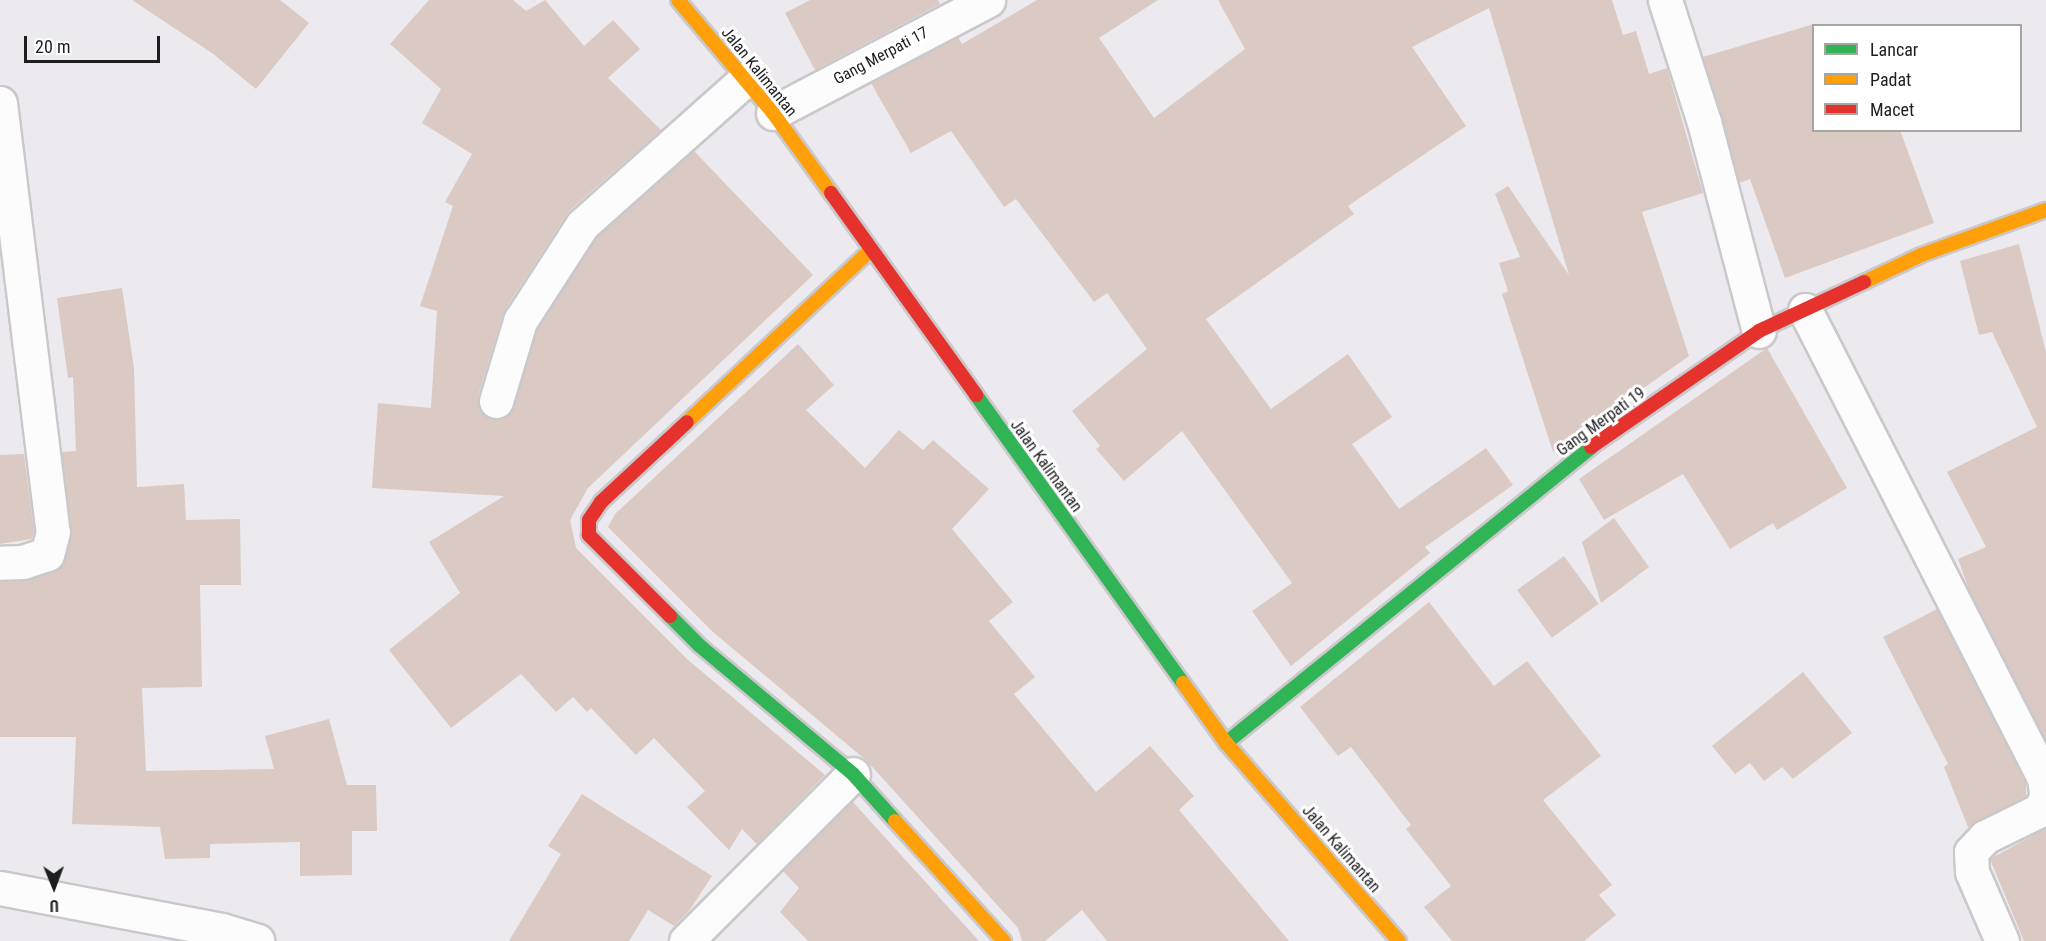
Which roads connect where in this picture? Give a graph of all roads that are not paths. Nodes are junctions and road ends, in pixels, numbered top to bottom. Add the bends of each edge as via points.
1 (678, 0) edge
2 (988, 0) edge
3 (1665, 0) edge
4 (745, 80) junction
5 (0, 103) edge
6 (773, 113) junction
7 (2046, 210) edge
8 (870, 251) junction
9 (1805, 310) junction
10 (1759, 332) junction
11 (496, 401) dead end
12 (0, 563) edge
13 (1226, 743) junction
14 (853, 774) junction
15 (2046, 792) edge
16 (2046, 797) edge
17 (0, 888) edge
18 (256, 941) edge
19 (686, 941) edge
20 (1004, 941) edge
21 (1399, 941) edge
22 (2001, 941) edge

1 - 4 street, Jalan Kalimantan
2 - 6 street, Gang Merpati 17
3 - 10 street via 1704,122
4 - 6 street, Jalan Kalimantan
4 - 11 street via 582,225 520,321
5 - 12 street via 53,532 47,554 23,562
6 - 8 street, Jalan Kalimantan
7 - 9 street, Gang Merpati 19 via 1921,255
8 - 13 street, Jalan Kalimantan
8 - 14 street via 601,502 589,520 589,535 700,646
9 - 10 street, Gang Merpati 19
9 - 15 street via 2044,778
10 - 13 street, Gang Merpati 19 via 1587,449
13 - 21 street, Jalan Kalimantan
14 - 19 street
14 - 20 street
16 - 22 street via 2040,810 1985,837 1971,852 1972,872
17 - 18 street via 222,930

